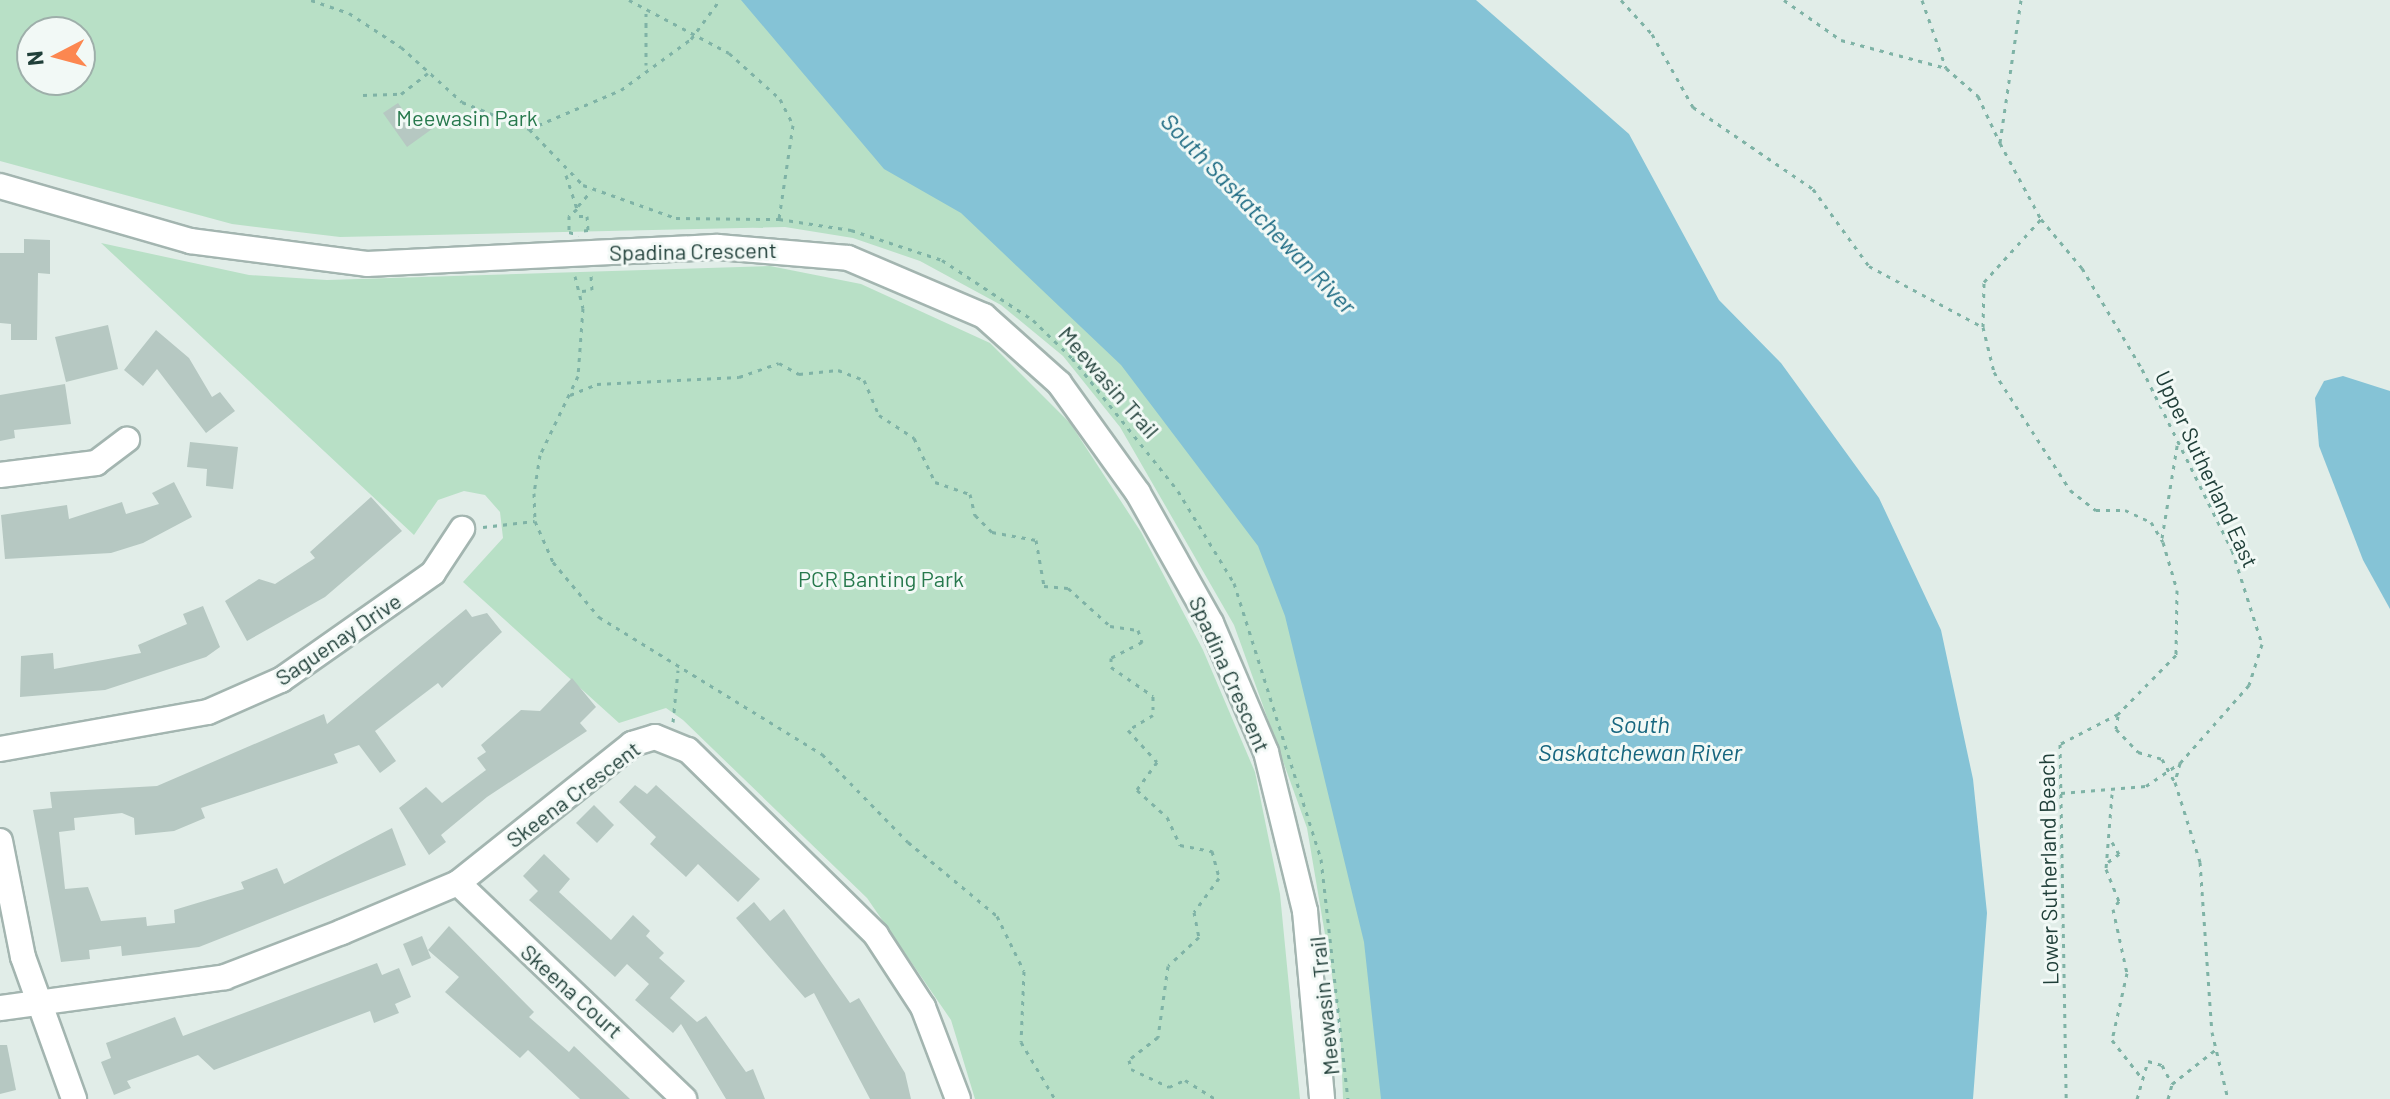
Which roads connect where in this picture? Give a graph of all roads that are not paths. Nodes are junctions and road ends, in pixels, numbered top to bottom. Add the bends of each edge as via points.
1 (0, 186) edge
2 (127, 440) dead end
3 (0, 475) edge
4 (462, 529) dead end
5 (0, 749) edge
6 (0, 841) edge
7 (458, 883) junction
8 (38, 1004) junction
9 (0, 1008) edge
10 (74, 1099) edge
11 (684, 1099) edge
12 (958, 1099) edge
13 (1322, 1099) edge

1 - 13 street, Spadina Crescent via 130,226 251,251 367,264 718,247 848,258 984,316 1059,383 1138,493 1204,610 1266,752 1305,911
2 - 3 street via 96,463
4 - 5 street, Saguenay Drive via 433,573 281,680 208,712
6 - 8 street
7 - 8 street, Skeena Crescent via 225,977
7 - 11 street, Skeena Court
7 - 12 street, Skeena Crescent via 632,744 655,737 678,744 876,935 923,1007
8 - 9 street, Skeena Crescent
8 - 10 street

